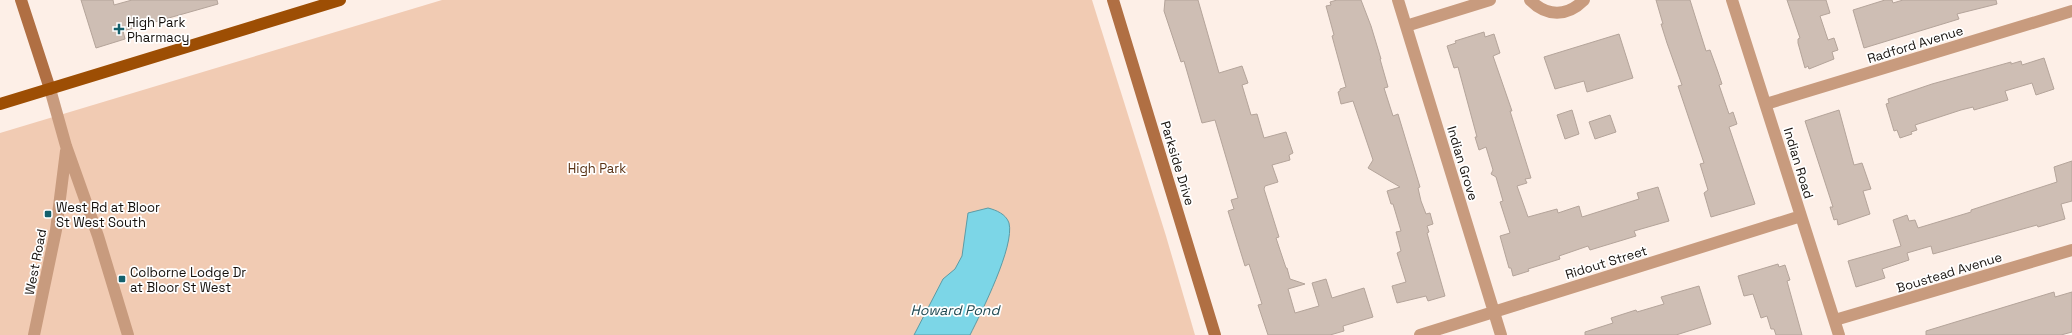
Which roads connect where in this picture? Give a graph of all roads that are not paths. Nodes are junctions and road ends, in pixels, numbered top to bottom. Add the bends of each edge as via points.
1 (21, 0) edge
2 (340, 0) edge
3 (1113, 0) edge
4 (1398, 0) edge
5 (1490, 0) edge
6 (1530, 0) edge
7 (1584, 0) edge
8 (1732, 0) edge
9 (2072, 11) edge
10 (1406, 26) junction
11 (50, 89) junction
12 (0, 104) edge
13 (1766, 104) junction
14 (66, 146) junction
15 (1801, 216) junction
16 (2072, 250) edge
17 (1494, 311) junction
18 (1835, 320) junction
19 (34, 335) edge
20 (128, 335) edge
21 (1215, 335) edge
22 (1420, 335) edge
23 (1501, 335) edge
24 (1839, 335) edge

1 - 11 main road
2 - 11 main road
3 - 21 main road, Parkside Drive
4 - 10 street, Indian Grove
5 - 10 street
6 - 7 street via 1547,12 1557,13 1568,12
8 - 13 street, Indian Road
9 - 13 street, Radford Avenue
10 - 17 street, Indian Grove
11 - 12 main road
11 - 14 street
13 - 15 street, Indian Road
14 - 19 street, West Road via 56,230
14 - 20 street via 98,236
15 - 17 street, Ridout Street
15 - 18 street, Indian Road
16 - 18 street, Boustead Avenue
17 - 22 street, Ridout Street
17 - 23 street, Indian Grove
18 - 24 street, Indian Road

